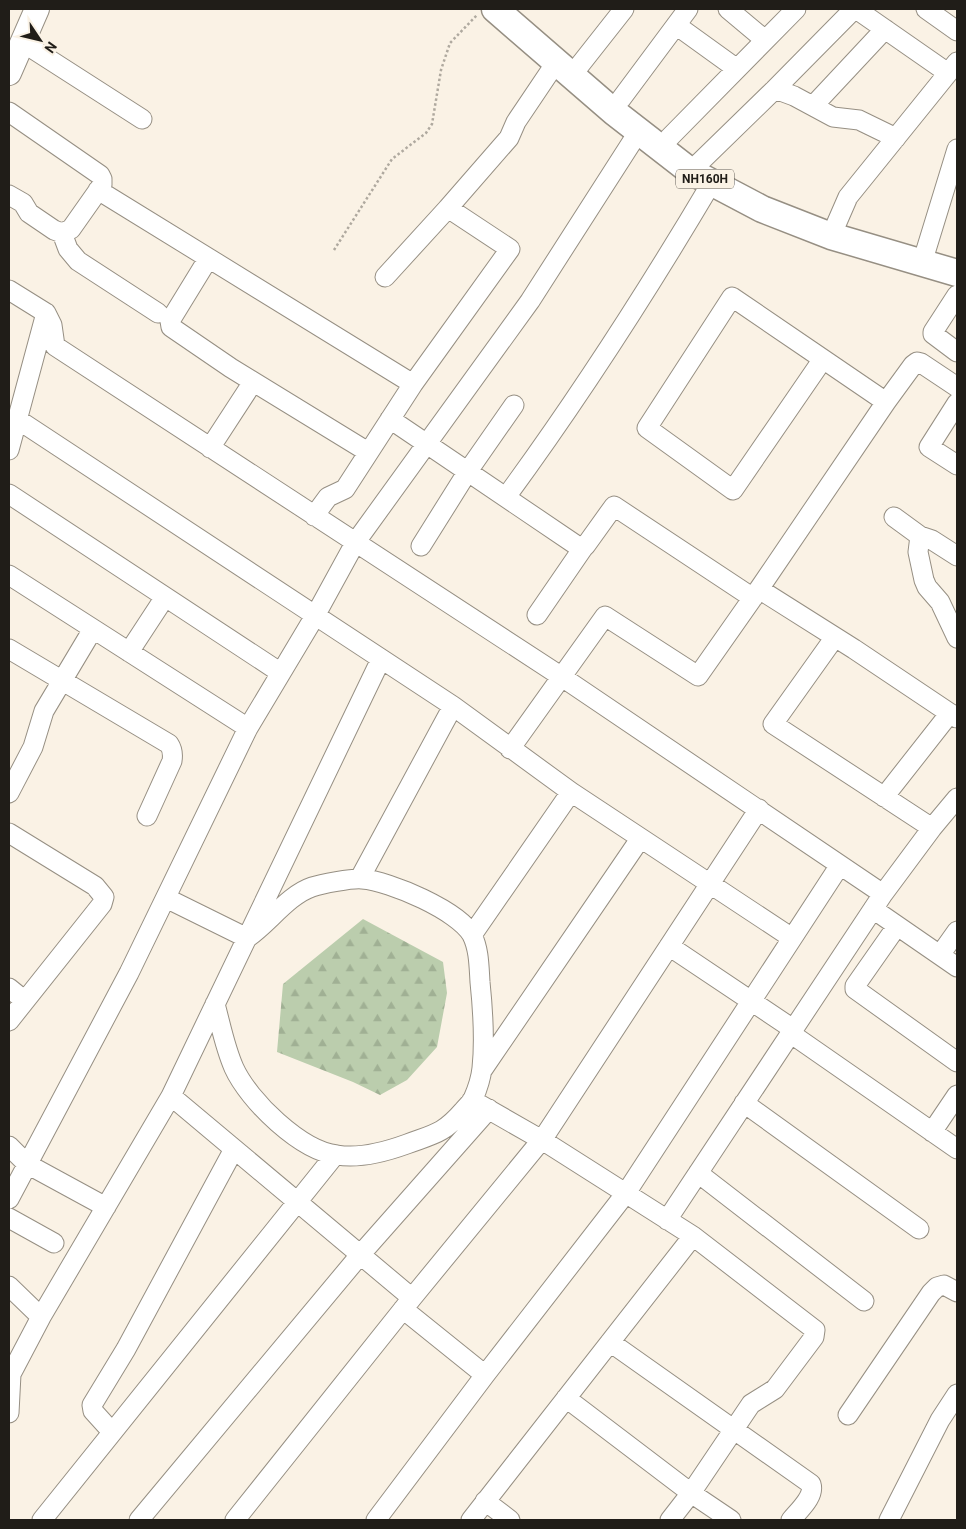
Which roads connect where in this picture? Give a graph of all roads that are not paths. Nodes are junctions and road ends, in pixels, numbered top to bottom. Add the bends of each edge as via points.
1 (22, 9) edge
2 (37, 9) edge
3 (516, 9) edge
4 (624, 9) edge
5 (688, 9) edge
6 (728, 9) edge
7 (796, 9) edge
8 (855, 9) edge
9 (926, 9) edge
10 (487, 11) edge
11 (676, 25) junction
12 (885, 29) junction
13 (957, 31) edge
14 (765, 40) junction
15 (16, 41) edge
16 (570, 66) junction
17 (953, 68) edge
18 (736, 69) junction
19 (9, 73) edge
20 (776, 89) junction
21 (621, 98) junction
22 (812, 106) junction
23 (9, 112) edge
24 (142, 119) dead end
25 (639, 131) junction
26 (668, 138) junction
27 (896, 138) junction
28 (957, 149) edge
29 (705, 173) junction
30 (98, 190) junction
31 (9, 195) edge
32 (448, 208) junction
33 (833, 230) junction
34 (62, 233) junction
35 (926, 250) junction
36 (208, 259) junction
37 (957, 259) edge
38 (957, 272) edge
39 (385, 277) dead end
40 (9, 290) edge
41 (957, 295) edge
42 (46, 313) junction
43 (158, 313) dead end
44 (957, 352) edge
45 (823, 359) junction
46 (253, 382) junction
47 (413, 384) junction
48 (957, 387) edge
49 (886, 402) junction
50 (957, 403) edge
51 (514, 405) dead end
52 (17, 419) junction
53 (390, 419) junction
54 (427, 443) junction
55 (210, 448) junction
56 (9, 450) edge
57 (368, 452) junction
58 (957, 465) edge
59 (468, 471) junction
60 (9, 494) edge
61 (506, 497) junction
62 (314, 516) junction
63 (894, 516) dead end
64 (920, 536) junction
65 (355, 542) junction
66 (421, 546) dead end
67 (583, 548) junction
68 (957, 556) edge
69 (9, 575) edge
70 (756, 594) junction
71 (165, 596) junction
72 (537, 615) dead end
73 (315, 616) junction
74 (93, 630) junction
75 (835, 637) junction
76 (957, 638) edge
77 (9, 649) edge
78 (129, 652) junction
79 (381, 659) junction
80 (281, 673) junction
81 (562, 677) junction
82 (62, 680) junction
83 (453, 706) junction
84 (953, 716) edge
85 (248, 728) junction
86 (510, 749) junction
87 (570, 792) junction
88 (9, 793) edge
89 (884, 797) junction
90 (957, 798) edge
91 (759, 809) junction
92 (147, 816) dead end
93 (932, 828) junction
94 (9, 833) edge
95 (640, 839) junction
96 (840, 865) junction
97 (360, 878) junction
98 (709, 884) junction
99 (166, 898) junction
100 (878, 902) junction
101 (898, 926) junction
102 (957, 931) edge
103 (472, 935) junction
104 (247, 938) junction
105 (792, 938) junction
106 (669, 946) junction
107 (940, 955) junction
108 (957, 967) edge
109 (9, 988) edge
110 (25, 1001) junction
111 (751, 1002) junction
112 (215, 1004) junction
113 (9, 1021) edge
114 (792, 1031) junction
115 (957, 1062) edge
116 (482, 1070) junction
117 (957, 1095) edge
118 (171, 1096) junction
119 (472, 1100) junction
120 (744, 1103) junction
121 (489, 1109) junction
122 (932, 1132) junction
123 (542, 1140) junction
124 (9, 1146) edge
125 (234, 1149) junction
126 (957, 1149) edge
127 (335, 1155) junction
128 (28, 1164) junction
129 (698, 1173) junction
130 (626, 1193) junction
131 (9, 1199) edge
132 (297, 1202) junction
133 (106, 1207) junction
134 (9, 1218) edge
135 (667, 1220) junction
136 (918, 1228) dead end
137 (693, 1236) junction
138 (54, 1243) dead end
139 (360, 1255) junction
140 (9, 1286) edge
141 (957, 1292) edge
142 (864, 1301) dead end
143 (407, 1304) junction
144 (41, 1317) junction
145 (610, 1342) junction
146 (485, 1375) junction
147 (957, 1394) edge
148 (566, 1398) junction
149 (9, 1413) edge
150 (848, 1415) dead end
151 (733, 1431) junction
152 (112, 1432) junction
153 (691, 1493) junction
154 (485, 1501) junction
155 (42, 1520) edge
156 (139, 1520) edge
157 (235, 1520) edge
158 (376, 1520) edge
159 (471, 1520) edge
160 (510, 1520) edge
161 (670, 1520) edge
162 (731, 1520) edge
163 (791, 1520) edge
164 (888, 1520) edge

1 - 15 main road
2 - 15 main road
3 - 16 highway, NH160H
4 - 16 street
5 - 11 street
6 - 14 street
7 - 14 street
8 - 12 street
8 - 20 street
9 - 13 street
10 - 16 highway, NH160H
11 - 18 street
11 - 21 street
12 - 17 street
12 - 22 street
14 - 18 street
15 - 19 main road
15 - 24 street
16 - 21 highway, NH160H
16 - 25 highway, NH160H
16 - 32 street via 516,122 509,138
17 - 27 street
18 - 26 street
20 - 22 street
20 - 29 street
21 - 26 highway, NH160H
22 - 27 street via 833,116 859,120
23 - 30 street via 100,175 102,185
25 - 29 highway, NH160H via 690,171
25 - 54 street via 530,301
26 - 29 highway, NH160H
27 - 33 street via 848,197
28 - 35 street
29 - 33 highway, NH160H via 762,209
29 - 61 street via 658,273 551,436
30 - 34 street via 71,229
30 - 36 street
31 - 34 street
32 - 39 street
32 - 47 street via 510,249
33 - 35 highway, NH160H
33 - 38 highway, NH160H
34 - 43 street via 68,249 78,261
35 - 37 highway, NH160H
36 - 46 street via 171,327
36 - 47 street
40 - 42 street
41 - 44 street via 933,332
42 - 52 street
42 - 55 street via 52,325 55,346
45 - 45 street via 732,297 647,428 733,490
45 - 49 street
46 - 55 street
46 - 57 street
47 - 53 street
48 - 49 street via 917,362
49 - 70 street
50 - 58 street via 929,447
51 - 59 street
52 - 56 street
52 - 73 street
53 - 54 street
53 - 57 street
54 - 59 street
54 - 65 street
55 - 62 street
57 - 62 street via 345,489 328,497
59 - 61 street
59 - 66 street
60 - 71 street
61 - 67 street
62 - 65 street
63 - 64 street
64 - 68 street
64 - 76 street via 919,560 924,580 940,602
65 - 73 street
65 - 81 street
67 - 70 street via 614,506
67 - 72 street
69 - 74 street
70 - 75 street
70 - 81 street via 698,676 605,616
71 - 78 street
71 - 80 street
73 - 79 street
73 - 80 street
74 - 78 street
74 - 82 street
75 - 84 street
75 - 89 street via 773,724
77 - 82 street
78 - 85 street
79 - 83 street
79 - 104 street
80 - 85 street
81 - 86 street
81 - 91 street
82 - 88 street via 44,711 34,747
82 - 92 street via 172,748 172,761
83 - 86 street
83 - 97 street
84 - 89 street
85 - 99 street
86 - 87 street
87 - 95 street
87 - 103 street
89 - 93 street
90 - 93 street
91 - 96 street
91 - 98 street
93 - 100 street
94 - 110 street via 95,886 104,897 102,904
95 - 98 street
95 - 116 street
96 - 100 street
96 - 105 street
97 - 103 street via 389,885 439,907
97 - 104 street via 301,892
98 - 105 street
98 - 106 street
99 - 104 street
99 - 128 street
100 - 101 street
100 - 114 street
101 - 107 street
101 - 115 street via 855,989
102 - 107 street
103 - 116 street via 478,951 483,1010
104 - 112 street
105 - 111 street
106 - 111 street
106 - 123 street
107 - 108 street
109 - 110 street
110 - 113 street
111 - 114 street
111 - 130 street
112 - 118 street
112 - 127 street via 235,1070 260,1105 298,1138
114 - 120 street
114 - 122 street
116 - 119 street
117 - 122 street
118 - 125 street
118 - 133 street
119 - 121 street
119 - 127 street via 442,1132 372,1154
120 - 129 street
120 - 136 street
121 - 123 street
121 - 139 street
122 - 126 street
123 - 130 street
123 - 143 street
124 - 128 street
125 - 132 street
125 - 152 street via 126,1349 92,1405 93,1411
127 - 132 street
128 - 131 street
128 - 133 street
129 - 135 street
129 - 142 street
130 - 135 street
130 - 146 street
132 - 139 street
132 - 152 street
133 - 144 street
134 - 138 street
135 - 137 street
137 - 145 street
137 - 151 street via 816,1330 777,1387 751,1404
139 - 143 street
139 - 156 street
140 - 144 street
141 - 150 street via 944,1285 931,1293
143 - 146 street
143 - 157 street
144 - 149 street via 11,1374
145 - 148 street
145 - 151 street
146 - 158 street
147 - 164 street
148 - 153 street
148 - 154 street
151 - 153 street
151 - 163 street via 811,1484 810,1496
152 - 155 street
153 - 161 street
153 - 162 street
154 - 159 street
154 - 160 street

